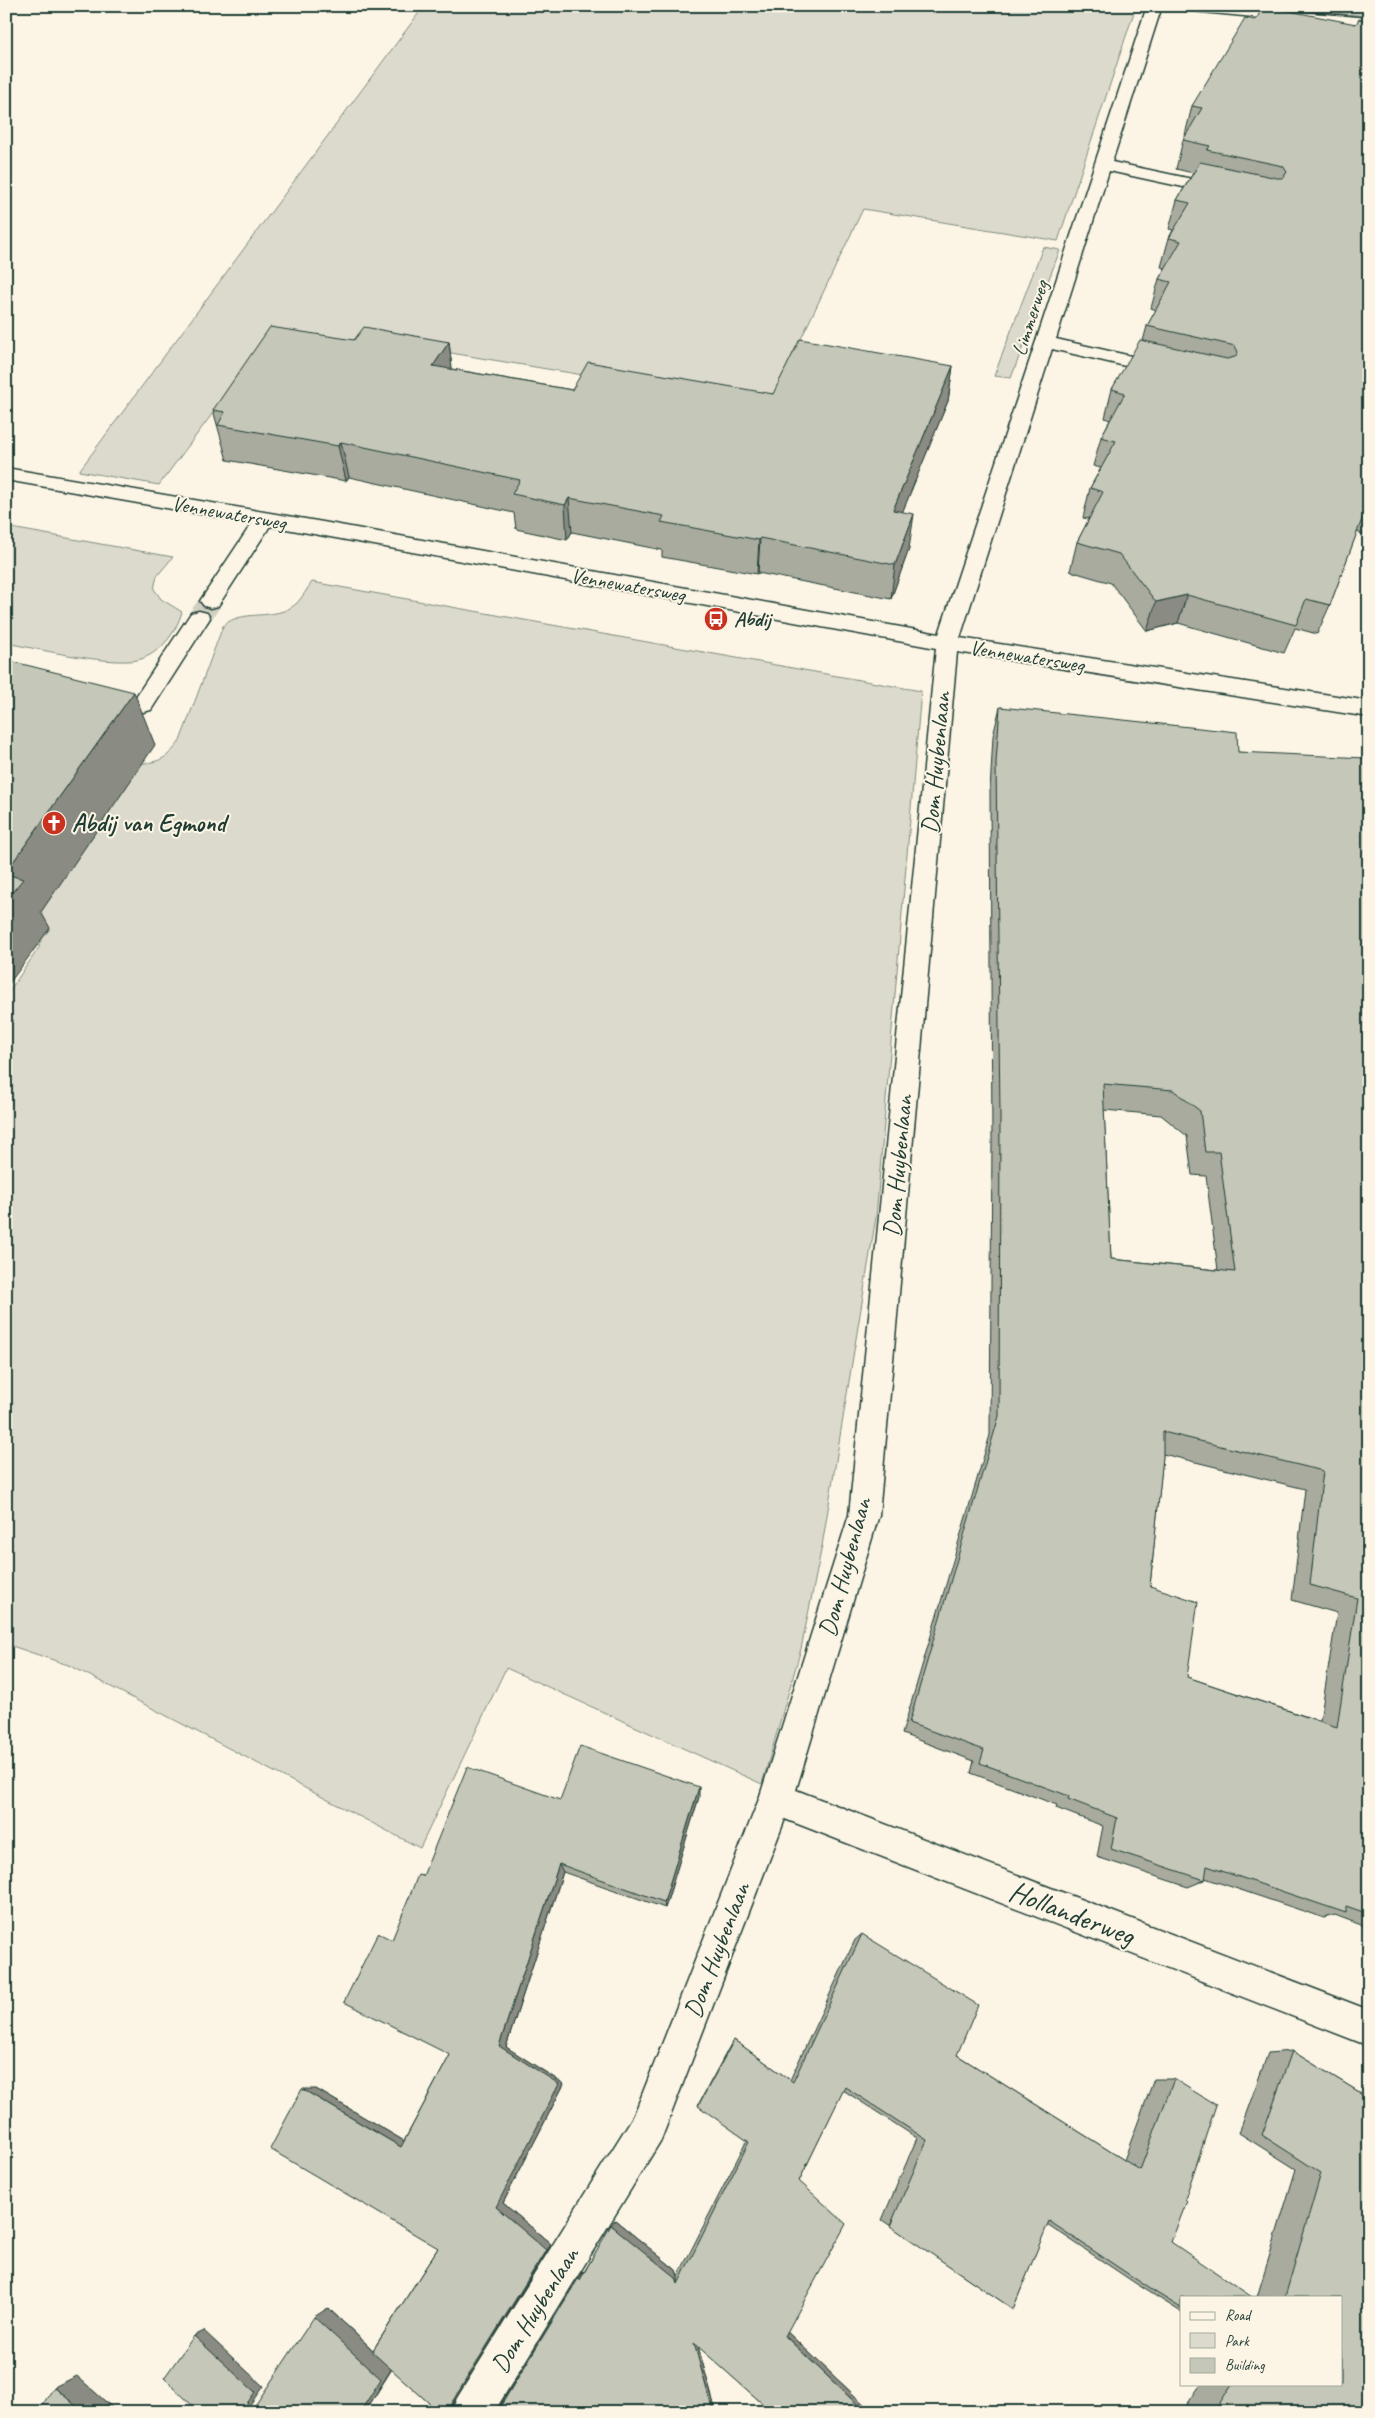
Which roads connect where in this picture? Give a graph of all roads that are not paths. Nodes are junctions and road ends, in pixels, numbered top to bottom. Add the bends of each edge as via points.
1 (1156, 6) edge
2 (1180, 6) edge
3 (1369, 23) edge
4 (1104, 165) junction
5 (1239, 195) edge
6 (1046, 342) junction
7 (1180, 373) edge
8 (6, 474) edge
9 (265, 519) junction
10 (946, 643) junction
11 (142, 704) dead end
12 (1369, 710) edge
13 (776, 1798) junction
14 (1369, 2028) edge
15 (471, 2412) edge

1 - 4 street, Limmerweg
2 - 3 street
4 - 5 street
4 - 6 street, Limmerweg
6 - 7 street
6 - 10 street, Limmerweg
8 - 9 street, Vennewatersweg
9 - 10 street, Vennewatersweg
9 - 11 street
10 - 12 street, Vennewatersweg
10 - 13 street, Dom Huybenlaan via 864,1515
13 - 14 street, Hollanderweg
13 - 15 street, Dom Huybenlaan via 648,2127

